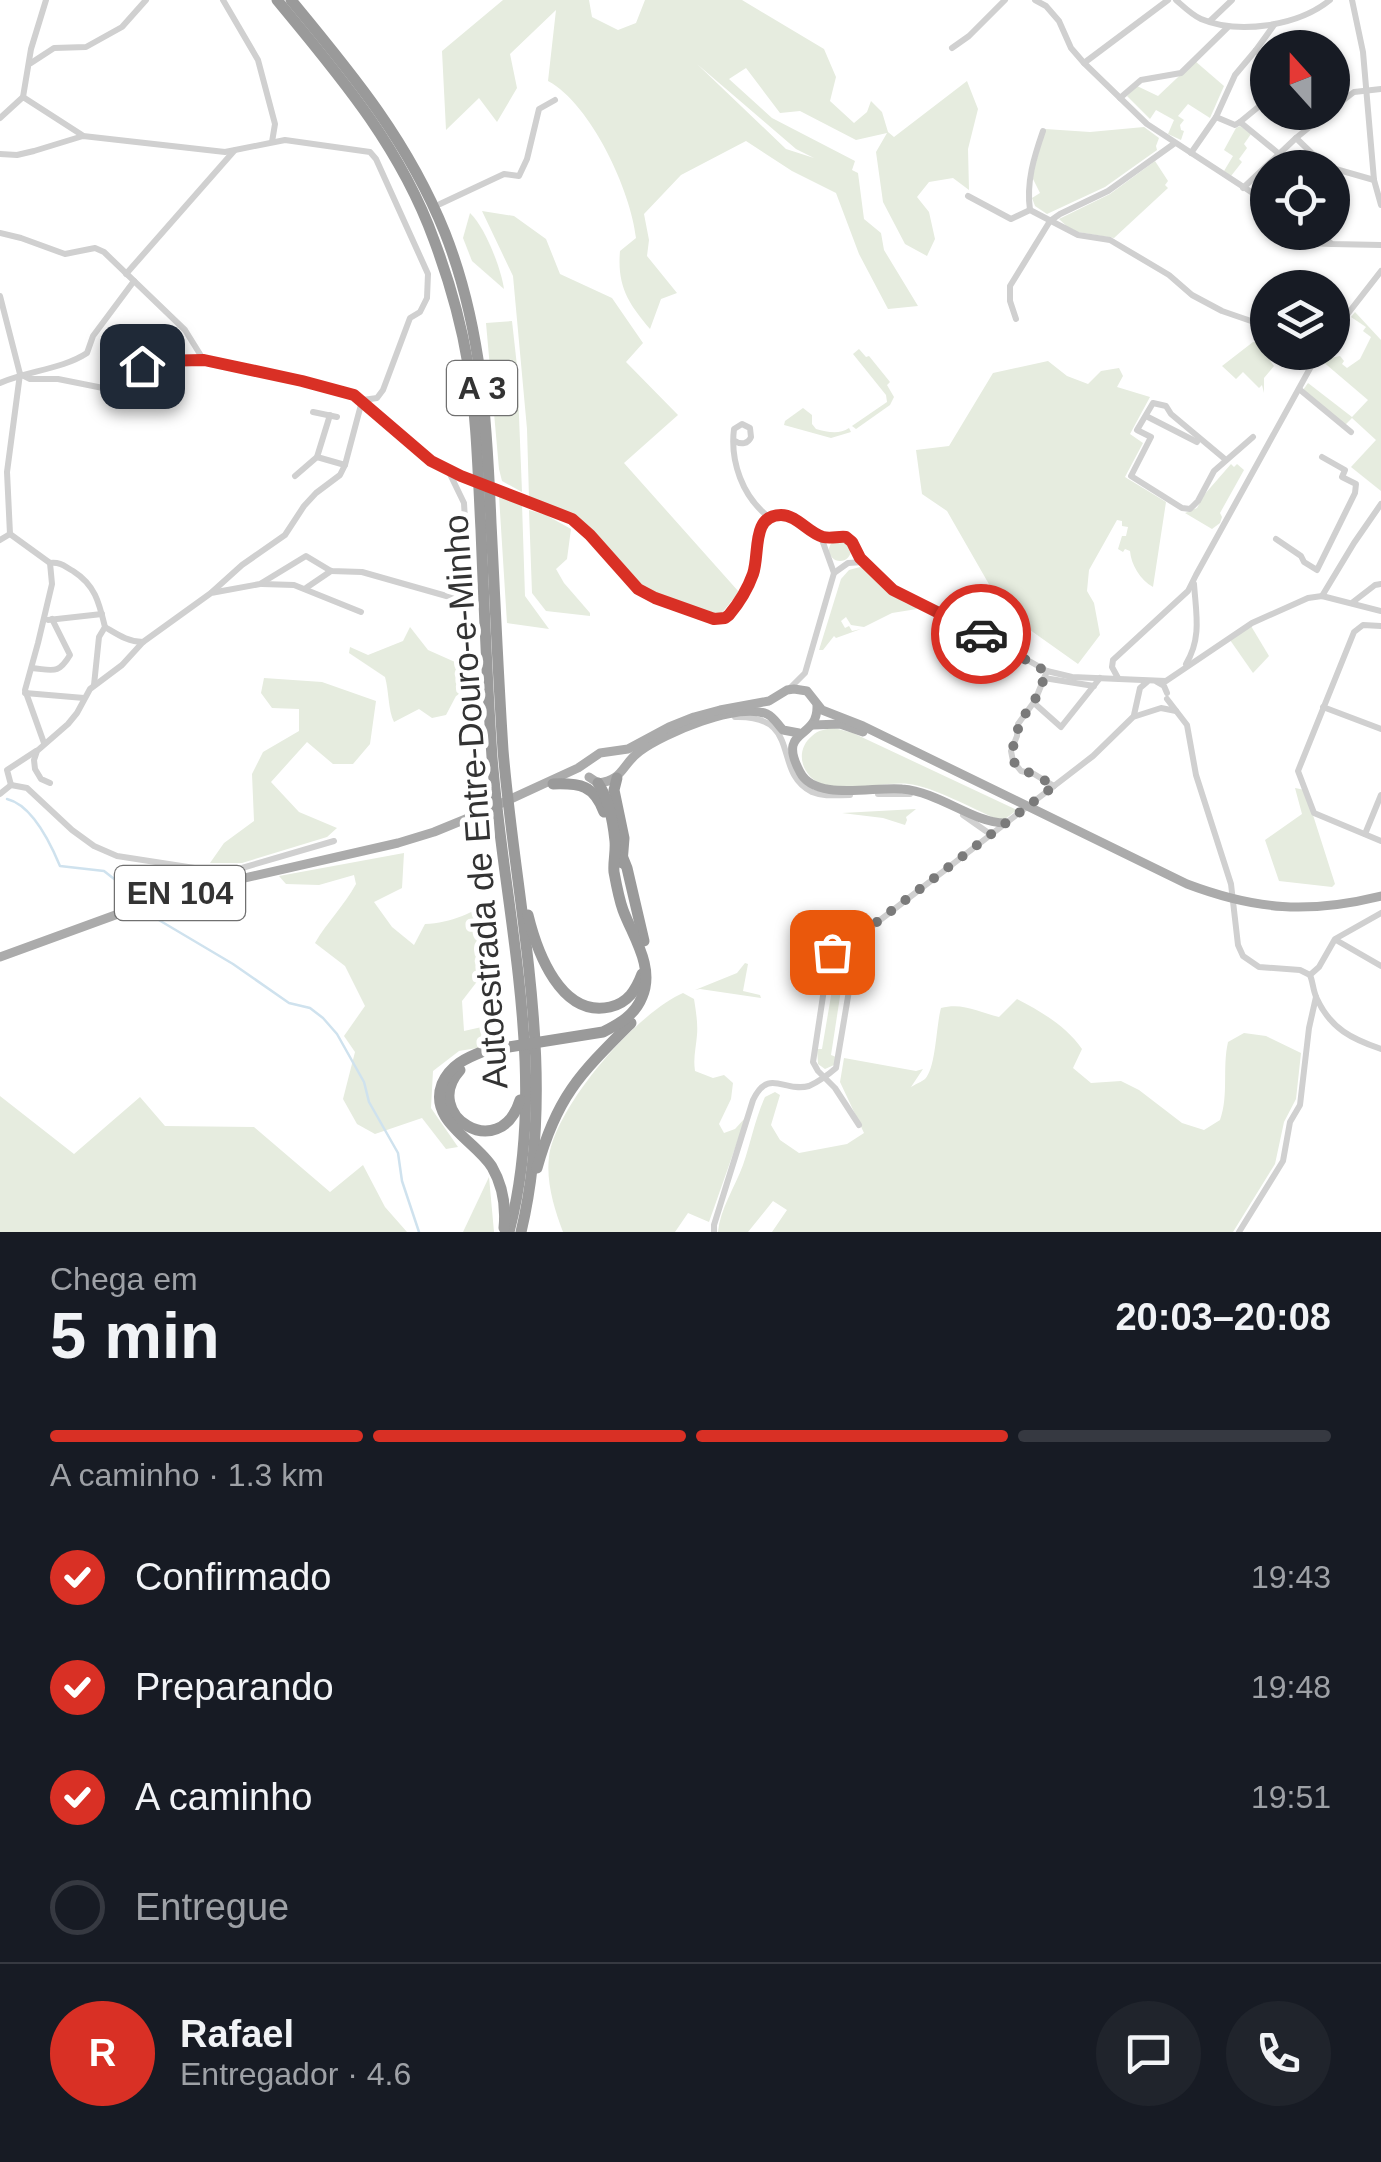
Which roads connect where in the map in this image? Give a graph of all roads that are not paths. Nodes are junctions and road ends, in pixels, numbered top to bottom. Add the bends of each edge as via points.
1 (46, 0) edge
2 (146, 0) edge
3 (223, 0) edge
4 (277, 0) edge
5 (291, 0) edge
6 (1006, 0) edge
7 (1034, 0) edge
8 (1168, 0) edge
9 (1176, 0) edge
10 (1330, 0) edge
11 (1352, 0) edge
12 (1225, 2) edge
13 (1210, 22) junction
14 (1275, 24) junction
15 (1229, 26) junction
16 (1271, 30) edge
17 (952, 48) dead end
18 (1250, 57) edge
19 (30, 63) junction
20 (1084, 63) junction
21 (1381, 89) edge
22 (1366, 90) junction
23 (1350, 95) edge
24 (23, 97) junction
25 (1120, 98) junction
26 (555, 100) dead end
27 (1250, 114) edge
28 (1216, 117) junction
29 (0, 118) edge
30 (1240, 122) junction
31 (1306, 130) edge
32 (1043, 131) dead end
33 (83, 136) junction
34 (1296, 138) junction
35 (272, 142) junction
36 (1175, 143) junction
37 (235, 150) junction
38 (1273, 150) edge
39 (1282, 150) edge
40 (1308, 150) edge
41 (1191, 153) junction
42 (0, 154) edge
43 (1350, 173) edge
44 (1374, 180) junction
45 (1250, 181) edge
46 (1243, 188) junction
47 (1250, 192) edge
48 (968, 196) dead end
49 (440, 204) dead end
50 (1381, 205) edge
51 (1030, 210) junction
52 (416, 213) dead end
53 (404, 219) junction
54 (1050, 222) junction
55 (3, 234) edge
56 (0, 244) edge
57 (1350, 245) edge
58 (1381, 246) edge
59 (1381, 271) edge
60 (126, 274) junction
61 (134, 281) junction
62 (0, 296) edge
63 (1350, 308) edge
64 (1016, 318) dead end
65 (1250, 321) edge
66 (204, 360) junction
67 (1310, 370) edge
68 (20, 374) junction
69 (0, 382) edge
70 (1299, 389) junction
71 (362, 400) junction
72 (313, 412) dead end
73 (1149, 417) junction
74 (1352, 432) dead end
75 (1253, 437) dead end
76 (735, 441) dead end
77 (1207, 446) junction
78 (318, 457) junction
79 (1322, 458) dead end
80 (1226, 460) junction
81 (345, 465) junction
82 (447, 469) junction
83 (295, 476) dead end
84 (1381, 504) edge
85 (770, 518) junction
86 (10, 534) junction
87 (820, 536) junction
88 (835, 537) junction
89 (0, 540) edge
90 (1276, 540) dead end
91 (826, 549) junction
92 (855, 549) junction
93 (830, 560) junction
94 (864, 562) junction
95 (50, 563) junction
96 (846, 563) junction
97 (330, 571) junction
98 (834, 573) junction
99 (1194, 582) junction
100 (260, 584) junction
101 (1381, 584) edge
102 (305, 588) junction
103 (211, 593) junction
104 (1322, 596) junction
105 (1352, 602) junction
106 (1381, 611) edge
107 (361, 612) dead end
108 (102, 614) junction
109 (48, 620) junction
110 (1381, 626) edge
111 (105, 627) junction
112 (143, 642) junction
113 (32, 668) junction
114 (1183, 670) junction
115 (805, 673) junction
116 (1045, 675) junction
117 (1100, 678) junction
118 (1173, 678) junction
119 (1122, 679) junction
120 (1153, 681) junction
121 (94, 685) junction
122 (1094, 686) junction
123 (788, 690) junction
124 (26, 693) junction
125 (812, 695) junction
126 (1139, 695) junction
127 (1167, 696) junction
128 (84, 698) junction
129 (777, 698) junction
130 (1034, 702) junction
131 (818, 706) junction
132 (1161, 708) junction
133 (1323, 708) junction
134 (1150, 710) junction
135 (1176, 711) junction
136 (1133, 716) junction
137 (773, 717) junction
138 (715, 718) junction
139 (814, 725) junction
140 (783, 730) junction
141 (1381, 730) edge
142 (800, 734) junction
143 (44, 743) junction
144 (37, 750) junction
145 (786, 750) junction
146 (612, 752) junction
147 (589, 761) junction
148 (948, 768) junction
149 (620, 773) junction
150 (593, 780) junction
151 (50, 782) dead end
152 (11, 784) junction
153 (553, 784) junction
154 (1054, 786) junction
155 (525, 793) junction
156 (0, 794) edge
157 (1381, 795) edge
158 (1009, 820) junction
159 (983, 824) junction
160 (990, 834) junction
161 (1365, 834) junction
162 (614, 839) junction
163 (1381, 840) edge
164 (334, 842) dead end
165 (977, 845) junction
166 (284, 857) junction
167 (619, 859) junction
168 (515, 864) junction
169 (293, 866) junction
170 (1381, 896) edge
171 (1381, 913) edge
172 (862, 934) junction
173 (1335, 939) junction
174 (0, 957) edge
175 (644, 965) junction
176 (1381, 966) edge
177 (1310, 975) junction
178 (1316, 997) junction
179 (626, 1028) junction
180 (555, 1042) junction
181 (1381, 1049) edge
182 (506, 1050) junction
183 (526, 1076) junction
184 (824, 1077) junction
185 (859, 1125) dead end
186 (530, 1186) junction
187 (506, 1232) edge
188 (521, 1232) edge
189 (714, 1232) edge
190 (1239, 1232) edge

1 - 19 street
2 - 19 street via 122,27 86,47 54,48
3 - 35 street via 258,60 275,124
4 - 183 highway, Autoestrada de Entre-Douro-e-Minho / A 3 via 343,78 406,176 454,298 476,438 492,757
5 - 168 highway, Autoestrada de Entre-Douro-e-Minho / A 3 via 393,132 444,233 465,295 487,436
6 - 17 street
7 - 20 street via 1059,20
8 - 20 street
9 - 13 street
10 - 14 street
11 - 22 street
12 - 13 street
13 - 15 street
14 - 15 street
14 - 16 street
15 - 25 street via 1181,73 1141,80
18 - 28 street
19 - 24 street
20 - 25 street
21 - 22 street
22 - 23 street
22 - 44 street
24 - 29 street
24 - 33 street
25 - 36 street
26 - 49 street via 539,110 519,176 504,174
27 - 30 street
28 - 30 street
28 - 41 street
30 - 38 street
31 - 34 street
32 - 51 street via 1032,166
33 - 37 street
33 - 42 street
34 - 39 street
34 - 40 street
35 - 37 street
35 - 53 street via 370,152
36 - 41 street
36 - 54 street
37 - 60 street
41 - 46 street
43 - 44 street
44 - 50 street
45 - 46 street
46 - 47 street
48 - 51 street via 1010,219
51 - 54 street
52 - 53 street
53 - 71 street via 428,274 427,298 410,318 382,390
54 - 64 street via 1010,286
54 - 65 street via 1078,236 1110,240 1192,295
55 - 56 street
55 - 60 street via 65,254 95,248
57 - 58 street
59 - 63 street
60 - 61 street
61 - 66 street via 185,330
61 - 68 street via 92,336 87,353
62 - 68 street
66 - 68 street via 146,362 123,392
66 - 71 street
67 - 70 street
68 - 69 street
68 - 86 street via 6,472
70 - 74 street
70 - 99 street
71 - 81 street
71 - 82 street
72 - 78 street via 334,416
73 - 77 street
73 - 77 street via 1153,403 1166,406
73 - 80 street via 1137,430 1152,437 1132,476 1182,508 1198,502
75 - 80 street
76 - 85 street via 744,488
77 - 80 street
78 - 81 street
78 - 83 street
79 - 90 street via 1346,470 1342,476 1356,484 1317,570
81 - 103 street via 284,535
82 - 85 street via 580,524 646,594 714,619 734,609 751,579 758,530
82 - 97 street via 464,503 468,596
84 - 104 street
85 - 87 street via 786,516
86 - 89 street
86 - 95 street
87 - 88 street
87 - 91 street
88 - 91 street
88 - 92 street via 850,539
91 - 93 street
92 - 94 street
92 - 96 street
93 - 96 street
93 - 98 street
94 - 96 street
94 - 116 street via 893,590
95 - 108 street via 85,579
95 - 109 street
96 - 98 street
97 - 100 street via 306,556
97 - 102 street
98 - 115 street
99 - 114 street via 1198,635
99 - 119 street via 1113,660
100 - 102 street
100 - 103 street
101 - 105 street
102 - 107 street
103 - 112 street
104 - 105 street
104 - 114 street via 1252,623
105 - 106 street
108 - 109 street
108 - 111 street
109 - 113 street
109 - 113 street via 70,655 57,671
110 - 133 street via 1354,632
111 - 112 street
111 - 121 street
112 - 121 street
113 - 124 street
114 - 118 street
115 - 123 street
115 - 125 street
116 - 117 street
116 - 122 street
116 - 130 street
117 - 119 street
117 - 122 street
118 - 120 street
118 - 127 street
119 - 120 street
119 - 126 street
120 - 126 street
120 - 127 street
121 - 128 street
122 - 130 street via 1062,727
123 - 125 main road
123 - 129 main road
124 - 128 street
124 - 143 street
125 - 131 main road
126 - 134 street
126 - 136 street
127 - 132 street
127 - 135 street
128 - 143 street via 68,724
129 - 137 main road
129 - 146 main road, EN 104 via 694,717
130 - 154 street via 1018,724 1013,761
131 - 139 main road
131 - 148 main road
132 - 134 street
132 - 135 street
133 - 141 street
133 - 161 street via 1298,771 1314,813
134 - 136 street
135 - 177 street via 1186,725 1231,884 1238,945 1259,967
136 - 154 street
137 - 138 main road, EN 104 via 751,711
137 - 140 main road
138 - 145 street via 761,719
138 - 149 main road, EN 104 via 656,741
139 - 142 main road
139 - 148 main road via 847,726
140 - 142 main road
140 - 145 street
142 - 159 main road via 792,751 815,787 915,790
143 - 144 street
144 - 151 street via 36,770
144 - 152 street via 7,770
145 - 159 street via 794,775 813,793 920,796
146 - 147 main road, EN 104
146 - 149 main road via 622,758
147 - 150 main road via 586,772
147 - 155 main road, EN 104
148 - 170 main road via 1215,894 1290,908
149 - 150 main road, EN 104
149 - 167 highway via 614,790 624,838
150 - 153 main road, EN 104 via 574,776
150 - 162 highway via 606,794
152 - 156 street
152 - 166 street via 27,788 72,830 117,856 201,870
153 - 155 main road, EN 104
153 - 162 highway via 588,788
154 - 158 street
155 - 169 main road, EN 104 via 434,832
157 - 161 street
158 - 159 main road
158 - 160 street
159 - 160 main road
159 - 165 street
160 - 165 street
161 - 163 street
162 - 167 highway
164 - 166 street
165 - 172 street
166 - 169 street
167 - 175 highway via 627,918
167 - 179 highway via 651,973 640,1014
168 - 175 highway via 542,958 574,1000 588,1008 618,1006 637,987
168 - 186 highway, Autoestrada de Entre-Douro-e-Minho / A 3 via 536,1051
169 - 174 main road, EN 104 via 162,898
171 - 173 street
172 - 184 street via 839,1062
172 - 184 street via 835,949 828,963 813,1058
173 - 176 street
173 - 177 street
175 - 180 highway via 634,1012 602,1032
177 - 178 street
178 - 181 street via 1340,1030
178 - 190 street via 1300,1105 1282,1161
179 - 180 highway
179 - 186 highway via 565,1096
180 - 182 highway
182 - 183 highway via 456,1075 450,1106 461,1123 477,1131 508,1123
182 - 187 highway via 465,1058 440,1090 445,1116 495,1172
183 - 187 highway, Autoestrada de Entre-Douro-e-Minho / A 3 via 520,1166
184 - 185 street
184 - 189 street via 808,1086 771,1082 759,1089
186 - 188 highway, Autoestrada de Entre-Douro-e-Minho / A 3

